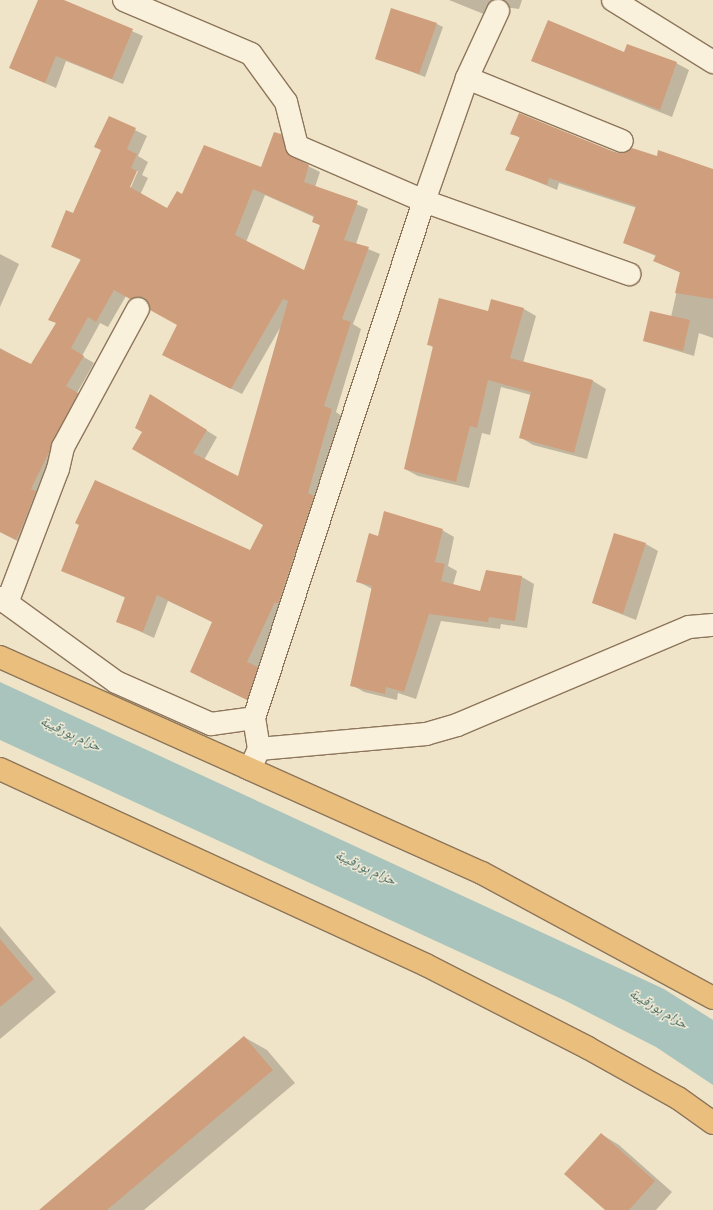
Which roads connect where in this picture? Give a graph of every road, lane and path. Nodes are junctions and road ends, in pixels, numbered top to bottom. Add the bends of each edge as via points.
1 (124, 0) edge
2 (613, 0) edge
3 (498, 11) dead end
4 (713, 62) edge
5 (467, 78) junction
6 (622, 141) dead end
7 (424, 201) junction
8 (629, 274) dead end
9 (138, 309) dead end
10 (3, 600) edge
11 (713, 625) edge
12 (0, 657) edge
13 (254, 718) junction
14 (259, 749) junction
15 (0, 769) edge
16 (250, 769) junction
17 (713, 998) edge
18 (713, 1123) edge

1 - 7 street via 251,54 286,102 297,146
2 - 4 street
3 - 5 street
5 - 6 street
5 - 7 street
7 - 8 street
7 - 13 street
9 - 10 street via 63,447 58,469
10 - 13 street via 116,682 211,724
11 - 14 street via 689,628 457,725 426,734
12 - 16 highway
13 - 14 street
14 - 16 street
15 - 18 highway via 426,965 588,1048 678,1098
16 - 17 highway via 482,873

